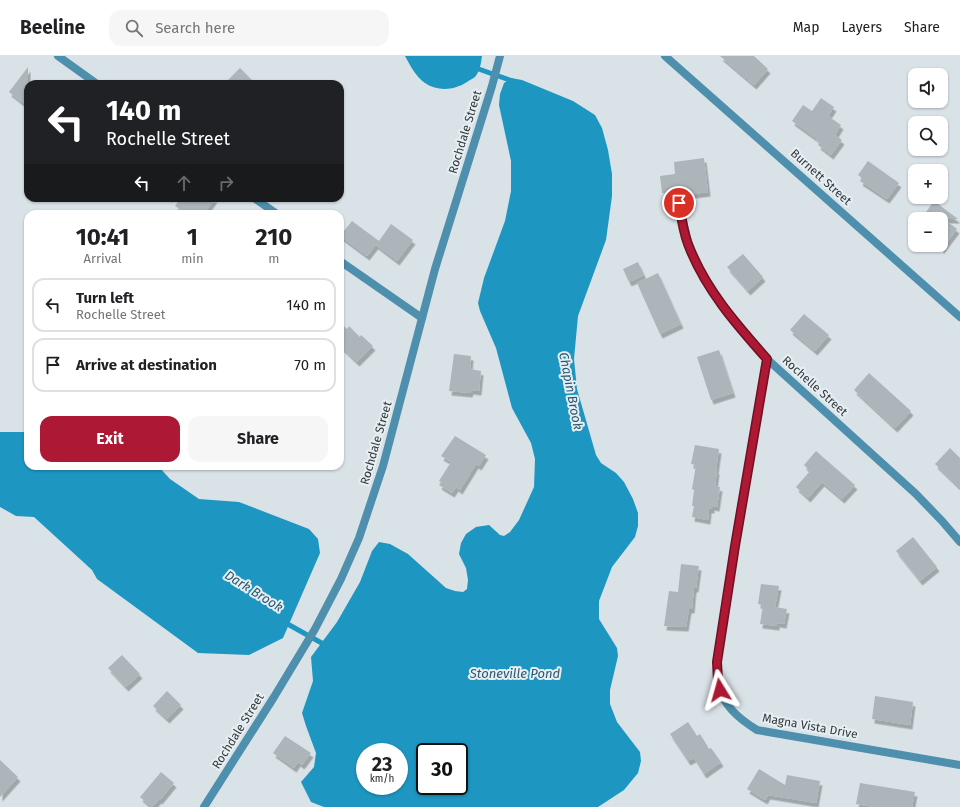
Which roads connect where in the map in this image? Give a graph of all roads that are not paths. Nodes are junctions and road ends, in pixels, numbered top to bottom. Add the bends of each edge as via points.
1 (58, 56) edge
2 (500, 56) edge
3 (665, 56) edge
4 (91, 80) edge
5 (260, 202) edge
6 (679, 203) dead end
7 (271, 210) edge
8 (344, 264) edge
9 (960, 317) edge
10 (422, 318) junction
11 (767, 359) junction
12 (960, 542) edge
13 (960, 765) edge
14 (204, 807) edge

1 - 4 street
2 - 10 street, Rochdale Street
3 - 9 street, Burnett Street
5 - 7 street
6 - 11 street, Rochelle Street via 688,243 698,267 727,312
8 - 10 street
10 - 14 street, Rochdale Street via 383,466 347,565 308,642
11 - 12 street, Rochelle Street via 916,494
11 - 13 street, Magna Vista Drive via 717,662 720,690 740,719 757,730

